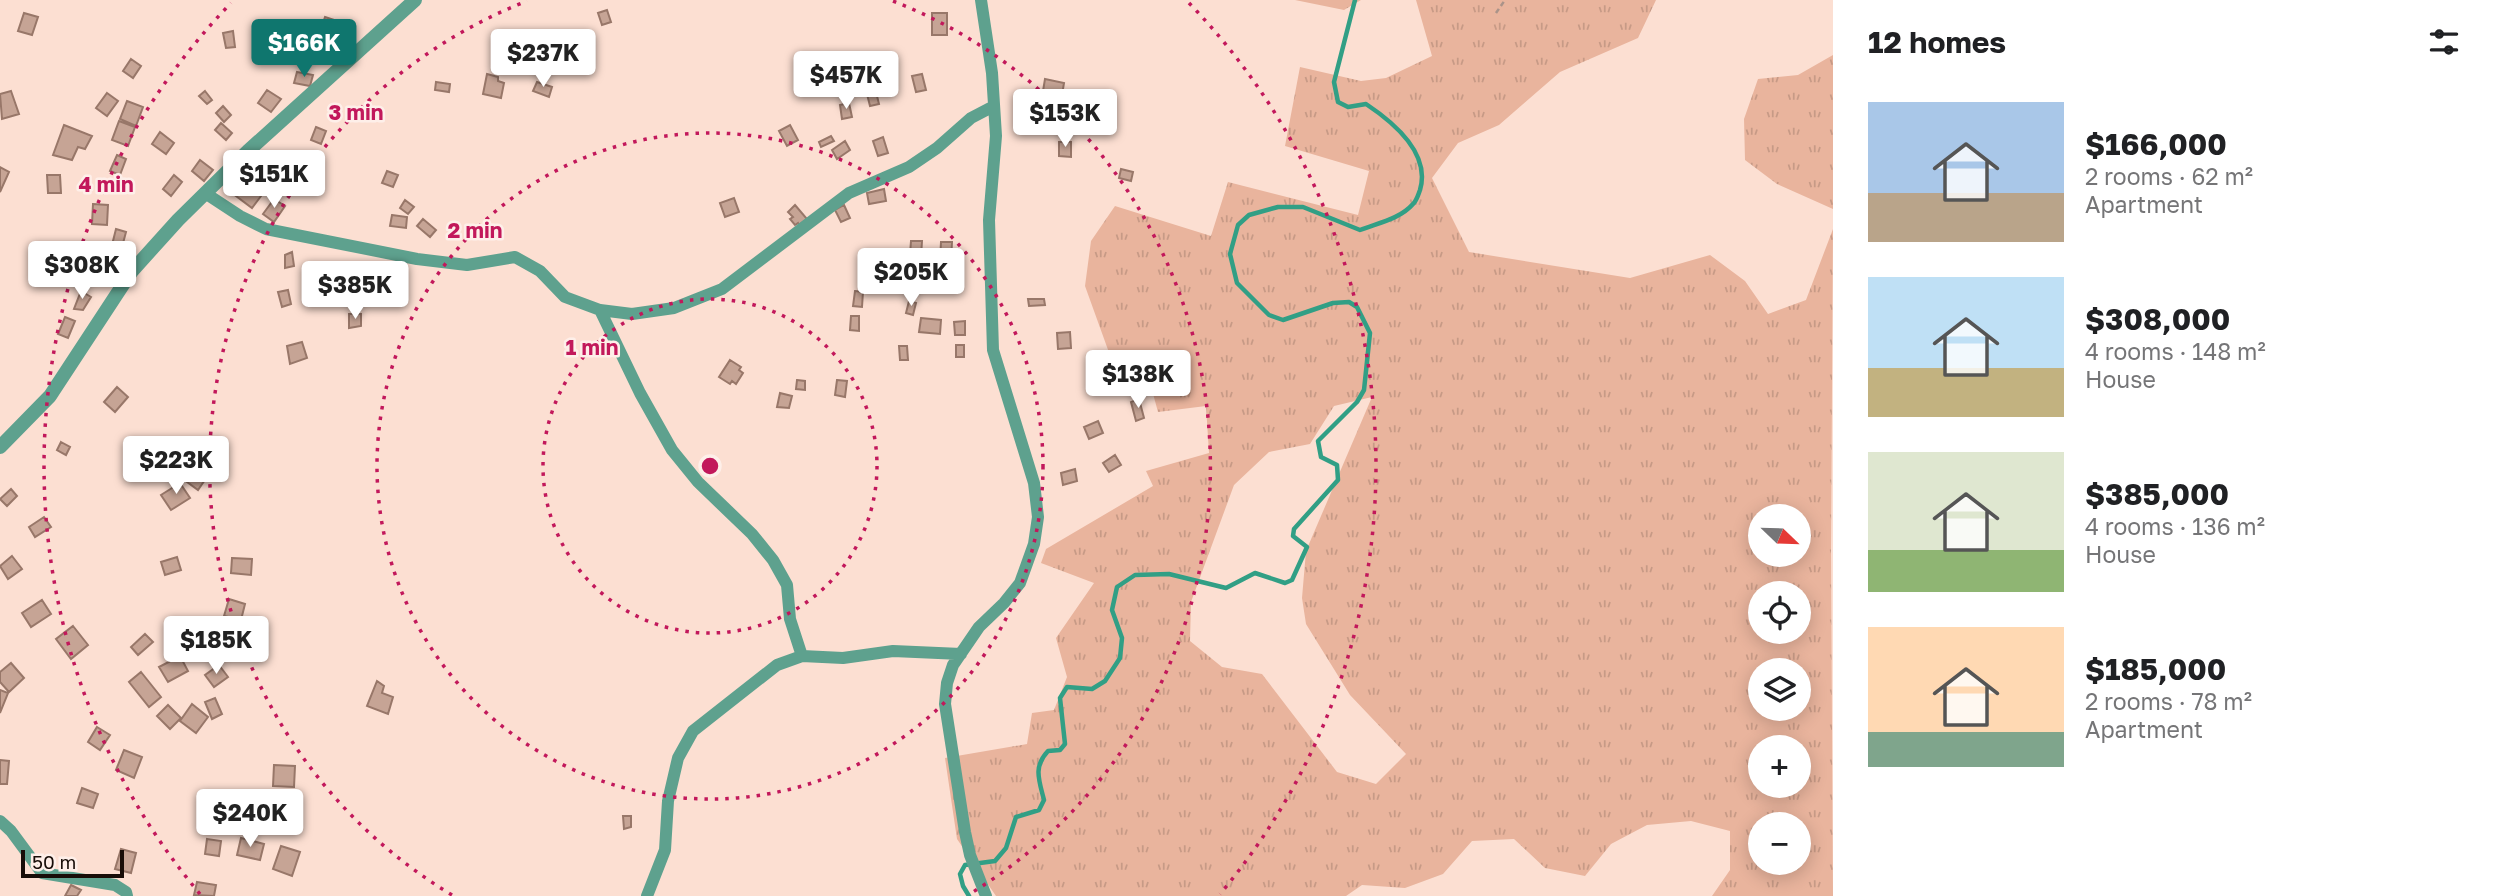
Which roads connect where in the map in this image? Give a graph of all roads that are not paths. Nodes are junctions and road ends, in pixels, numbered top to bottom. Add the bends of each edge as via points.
1 (415, 0) edge
2 (981, 0) edge
3 (994, 106) junction
4 (205, 193) junction
5 (600, 310) junction
6 (0, 447) edge
7 (961, 654) junction
8 (802, 656) junction
9 (0, 821) edge
10 (127, 896) edge
11 (647, 896) edge
12 (986, 896) edge

1 - 4 street
2 - 3 street
3 - 5 street via 971,118 909,167 849,193 722,289 674,308 632,314
3 - 7 street via 989,220 993,350 1034,483 1038,517 1020,583
4 - 5 street via 266,229 467,265 514,257 540,271 565,296
4 - 6 street via 132,271 50,396
5 - 8 street via 672,450 752,534 788,585 789,619
7 - 8 street via 893,651 843,658
7 - 12 street via 947,683 945,704 970,855
8 - 11 street via 777,665 692,731 678,758 668,801 665,850
9 - 10 street via 42,873 115,885

